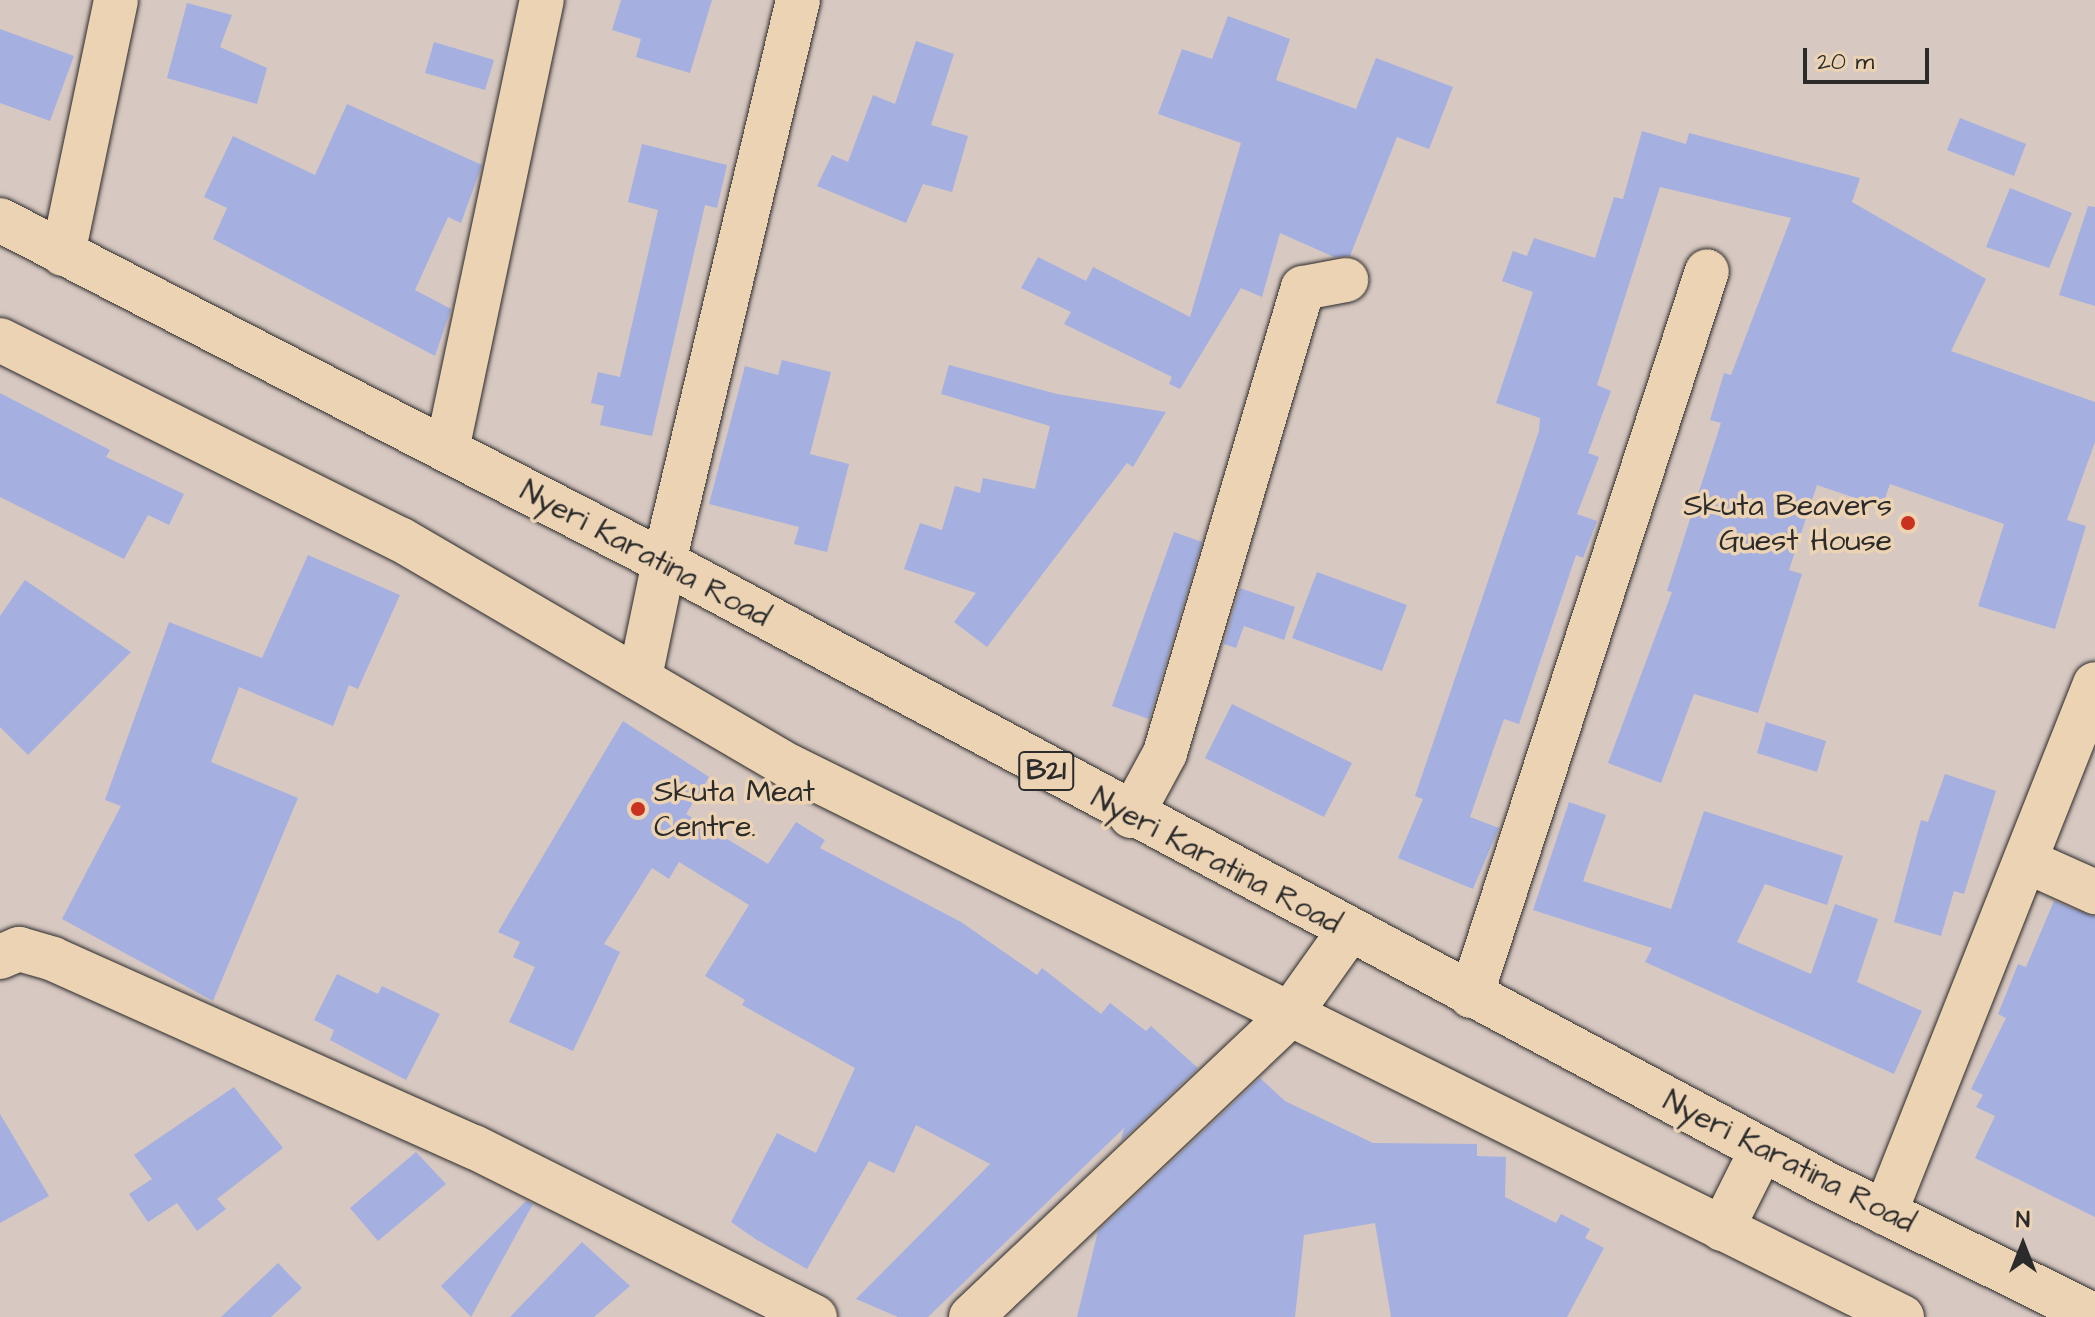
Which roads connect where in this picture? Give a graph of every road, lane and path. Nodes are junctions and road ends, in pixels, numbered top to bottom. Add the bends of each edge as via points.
1 (116, 0) edge
2 (542, 0) edge
3 (798, 0) edge
4 (0, 220) edge
5 (63, 254) junction
6 (1707, 271) dead end
7 (1346, 280) dead end
8 (0, 340) edge
9 (447, 450) junction
10 (664, 562) junction
11 (640, 677) junction
12 (2095, 684) edge
13 (1131, 816) junction
14 (2026, 861) junction
15 (2095, 892) edge
16 (1349, 931) junction
17 (0, 957) edge
18 (1471, 996) junction
19 (1287, 1018) junction
20 (1762, 1149) junction
21 (1885, 1213) junction
22 (1722, 1229) junction
23 (1881, 1312) edge
24 (976, 1315) edge
25 (2095, 1316) edge
26 (815, 1317) edge

1 - 5 main road
2 - 9 main road
3 - 10 main road
4 - 5 main road, Nyeri Karatina Road / B21
5 - 9 main road, Nyeri Karatina Road / B21
6 - 18 main road
7 - 13 main road via 1303,288 1165,753
8 - 11 main road via 400,539
9 - 10 main road, Nyeri Karatina Road / B21
10 - 11 main road
10 - 13 main road, Nyeri Karatina Road / B21
11 - 19 main road via 789,766
12 - 14 main road
13 - 16 main road, Nyeri Karatina Road / B21
14 - 15 main road
14 - 21 main road
16 - 18 main road, Nyeri Karatina Road / B21
16 - 19 main road
17 - 26 main road via 19,949 53,959 474,1147
18 - 20 main road, Nyeri Karatina Road / B21
19 - 22 main road
19 - 24 main road
20 - 21 main road, Nyeri Karatina Road / B21
20 - 22 main road
21 - 25 main road, Nyeri Karatina Road / B21
22 - 23 main road

